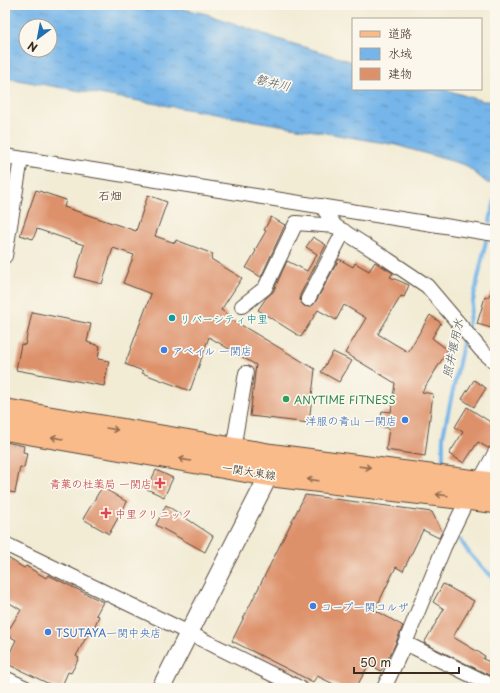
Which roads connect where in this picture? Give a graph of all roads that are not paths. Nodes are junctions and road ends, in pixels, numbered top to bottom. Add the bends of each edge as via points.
1 (5, 156) edge
2 (21, 159) junction
3 (322, 206) junction
4 (339, 228) junction
5 (495, 234) edge
6 (5, 256) edge
7 (308, 299) dead end
8 (242, 306) dead end
9 (495, 362) edge
10 (246, 373) dead end
11 (5, 410) edge
12 (5, 429) edge
13 (232, 449) junction
14 (495, 453) edge
15 (270, 465) junction
16 (480, 488) edge
17 (495, 502) edge
18 (5, 544) edge
19 (189, 633) junction
20 (405, 643) junction
21 (5, 678) edge
22 (495, 687) edge
23 (26, 688) edge
24 (161, 688) edge
25 (300, 688) edge
26 (384, 688) edge

1 - 2 street
2 - 3 street
2 - 6 street
3 - 4 street
3 - 5 street
4 - 7 street
4 - 8 street via 296,223 265,288
4 - 9 street via 426,286 472,340
10 - 13 street
11 -> 13 main road, 一関大東線
15 -> 12 main road, 一関大東線
13 - 15 main road, 一関大東線
14 - 16 street
15 - 16 main road, 一関大東線
15 - 19 street
16 - 17 main road, 一関大東線
16 - 20 street via 444,547
18 - 19 street
19 - 24 street
19 - 25 street
20 - 22 street
20 - 26 street
21 - 23 street

